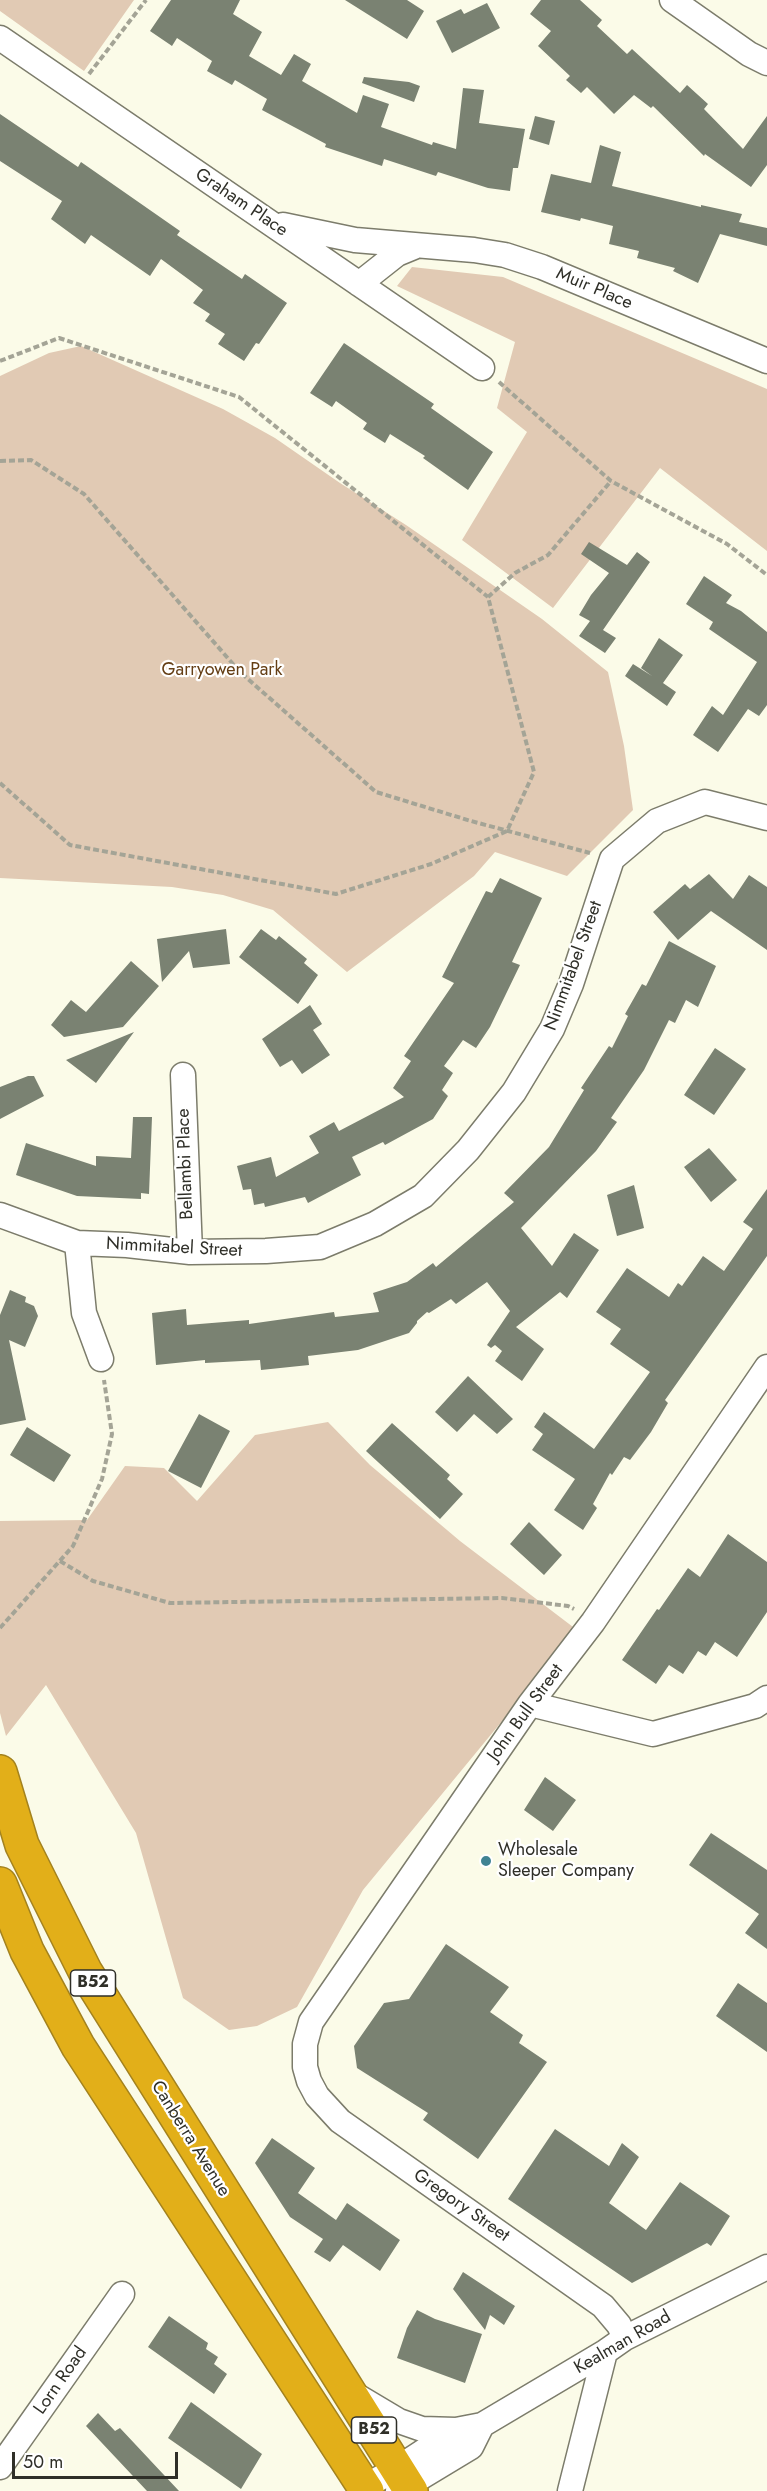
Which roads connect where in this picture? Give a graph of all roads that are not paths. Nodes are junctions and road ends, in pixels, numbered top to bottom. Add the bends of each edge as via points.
1 (672, 0) edge
2 (0, 38) edge
3 (767, 63) edge
4 (257, 214) junction
5 (414, 247) junction
6 (359, 284) junction
7 (767, 362) edge
8 (482, 368) road end
9 (767, 818) edge
10 (183, 1075) dead end
11 (0, 1215) edge
12 (77, 1243) junction
13 (190, 1252) junction
14 (101, 1359) road end
15 (767, 1367) edge
16 (767, 1698) edge
17 (531, 1704) junction
18 (0, 1772) edge
19 (0, 1884) edge
20 (305, 2067) joint
21 (767, 2267) edge
22 (122, 2294) dead end
23 (624, 2338) junction
24 (605, 2352) junction
25 (350, 2391) junction
26 (482, 2425) junction
27 (456, 2430) junction
28 (0, 2467) edge
29 (404, 2484) edge
30 (365, 2489) edge
31 (570, 2491) edge

1 - 3 street via 748,54
2 - 4 street, Graham Place
4 - 5 street, Muir Place via 319,234
4 - 6 street, Graham Place
5 - 6 street via 397,254
5 - 7 street, Muir Place via 474,250 523,261
6 - 8 street, Graham Place
9 - 13 street, Nimmitabel Street via 705,802 657,821 612,859 572,984 552,1029 514,1092 468,1150 423,1196 375,1224 320,1247
10 - 13 street, Bellambi Place
11 - 12 street, Nimmitabel Street
12 - 13 street, Nimmitabel Street
12 - 14 street via 84,1313
15 - 17 street, John Bull Street via 593,1622
16 - 17 street via 755,1706 653,1734
17 - 20 street, John Bull Street via 311,2022 305,2044
18 - 25 highway, Canberra Avenue / B52 via 22,1845 85,1971
19 - 30 highway, B52 via 27,1951 78,2046
20 - 23 street, Gregory Street via 317,2096 340,2121 603,2306
21 - 23 street, Kealman Road
22 - 28 street, Lorn Road
23 - 24 street, Kealman Road
24 - 26 street, Kealman Road
24 - 31 street
25 - 27 street, Kealman Road via 399,2421 422,2428
25 - 29 highway, Canberra Avenue / B52
26 - 27 street, Kealman Road
26 - 29 street, Kealman Road via 471,2448
27 - 29 street, Kealman Road
29 - 30 street, Kealman Road

